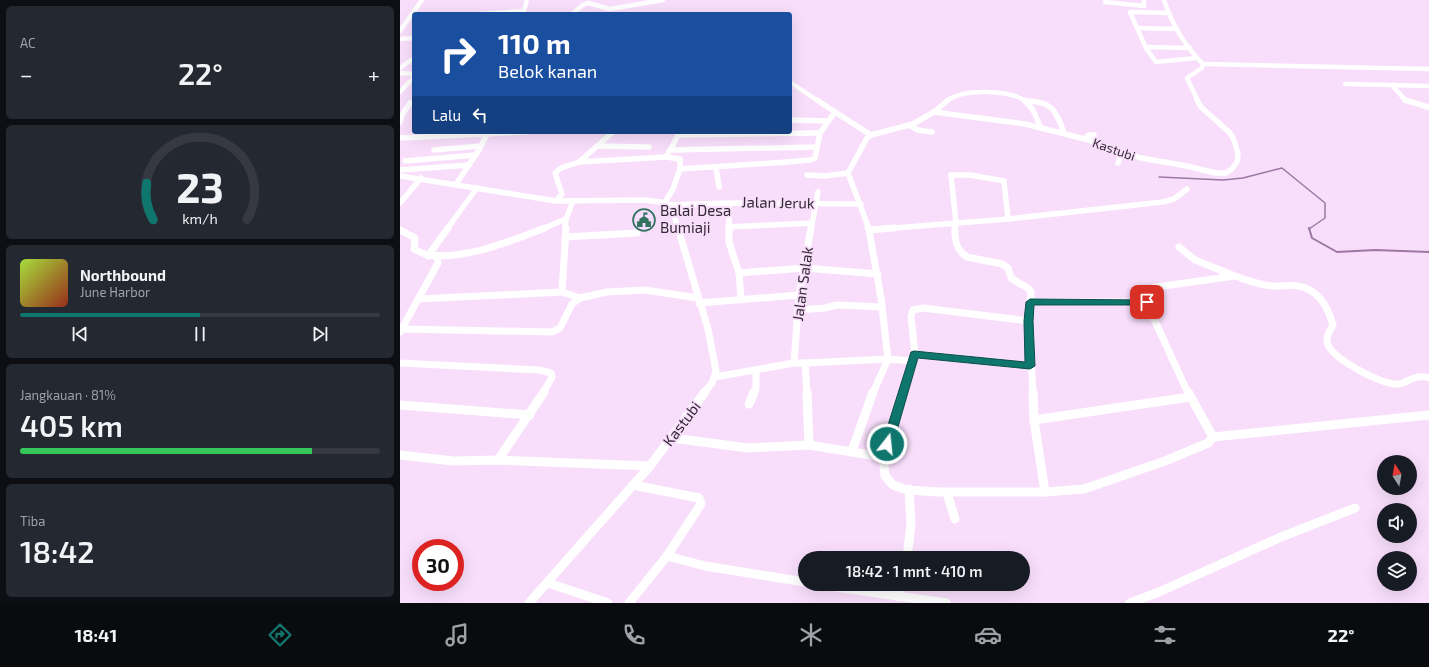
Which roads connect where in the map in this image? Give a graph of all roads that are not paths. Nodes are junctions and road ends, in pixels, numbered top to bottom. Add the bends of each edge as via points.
1 (422, 0) edge
2 (527, 0) edge
3 (663, 0) edge
4 (1144, 0) edge
5 (1164, 0) edge
6 (650, 1) edge
7 (1106, 2) dead end
8 (1138, 6) junction
9 (413, 12) edge
10 (523, 12) edge
11 (574, 12) edge
12 (1138, 12) junction
13 (412, 13) edge
14 (1169, 13) junction
15 (1137, 28) junction
16 (1177, 29) junction
17 (400, 31) edge
18 (412, 38) edge
19 (400, 39) edge
20 (1146, 47) junction
21 (1190, 48) junction
22 (1196, 58) junction
23 (412, 59) edge
24 (1203, 64) junction
25 (400, 68) edge
26 (1429, 69) edge
27 (400, 73) edge
28 (412, 75) edge
29 (412, 77) edge
30 (792, 83) edge
31 (1345, 84) dead end
32 (1392, 85) junction
33 (1429, 86) edge
34 (401, 91) edge
35 (1028, 102) junction
36 (410, 103) edge
37 (1428, 107) dead end
38 (835, 112) junction
39 (934, 112) junction
40 (792, 120) edge
41 (826, 121) junction
42 (400, 122) edge
43 (909, 125) junction
44 (1041, 128) junction
45 (932, 132) dead end
46 (792, 133) edge
47 (819, 133) junction
48 (1064, 133) junction
49 (459, 134) edge
50 (487, 134) edge
51 (610, 134) edge
52 (679, 134) edge
53 (871, 135) junction
54 (1094, 135) dead end
55 (400, 138) edge
56 (1085, 139) junction
57 (481, 146) junction
58 (597, 146) junction
59 (649, 147) dead end
60 (817, 147) junction
61 (434, 150) dead end
62 (671, 150) junction
63 (1122, 151) junction
64 (476, 155) junction
65 (666, 157) junction
66 (405, 161) dead end
67 (580, 162) junction
68 (1118, 163) dead end
69 (469, 165) junction
70 (716, 167) junction
71 (680, 169) junction
72 (400, 170) edge
73 (848, 173) junction
74 (807, 174) dead end
75 (400, 176) edge
76 (421, 178) junction
77 (456, 184) junction
78 (719, 187) dead end
79 (476, 188) junction
80 (1187, 190) dead end
81 (818, 192) dead end
82 (556, 201) junction
83 (573, 201) junction
84 (400, 203) edge
85 (668, 203) junction
86 (729, 203) junction
87 (816, 204) junction
88 (860, 204) junction
89 (1008, 219) junction
90 (566, 220) junction
91 (812, 223) junction
92 (956, 223) junction
93 (728, 227) junction
94 (400, 230) edge
95 (869, 230) junction
96 (637, 233) dead end
97 (565, 238) junction
98 (1179, 247) dead end
99 (428, 256) junction
100 (437, 257) junction
101 (805, 268) junction
102 (739, 273) junction
103 (878, 274) junction
104 (1235, 276) junction
105 (562, 292) junction
106 (799, 295) junction
107 (580, 298) junction
108 (419, 299) junction
109 (698, 300) junction
110 (741, 300) junction
111 (1030, 302) junction
112 (1147, 302) junction
113 (882, 307) junction
114 (798, 310) junction
115 (1028, 321) junction
116 (401, 330) edge
117 (913, 358) junction
118 (888, 359) junction
119 (400, 363) edge
120 (794, 363) junction
121 (805, 363) junction
122 (1030, 366) junction
123 (756, 370) junction
124 (715, 377) junction
125 (1429, 378) edge
126 (1190, 398) junction
127 (400, 404) edge
128 (749, 404) dead end
129 (530, 415) junction
130 (1429, 415) edge
131 (1034, 420) junction
132 (1213, 437) junction
133 (672, 438) junction
134 (809, 445) junction
135 (852, 451) junction
136 (400, 455) edge
137 (883, 457) junction
138 (498, 460) junction
139 (650, 466) junction
140 (633, 485) junction
141 (909, 489) junction
142 (1045, 492) junction
143 (948, 493) junction
144 (1355, 508) dead end
145 (955, 519) dead end
146 (909, 551) edge
147 (666, 556) junction
148 (798, 581) edge
149 (548, 583) junction
150 (860, 591) edge
151 (899, 591) edge
152 (898, 597) junction
153 (529, 603) edge
154 (608, 603) edge
155 (629, 603) edge
156 (946, 603) edge
157 (1130, 603) edge

1 - 9 street
2 - 10 street
3 - 6 street
4 - 8 street via 1145,5
5 - 14 street
6 - 11 street via 610,9 587,4
7 - 8 street
8 - 12 street
12 - 14 street
12 - 15 street via 1130,12
13 - 17 street
14 - 16 street
15 - 16 street
15 - 20 street
16 - 21 street
18 - 19 street
20 - 21 street
20 - 22 street via 1156,62
21 - 22 street
22 - 24 street
23 - 25 street
24 - 26 street
24 - 63 street, Kastubi via 1202,68 1189,76 1188,80 1201,107 1230,133 1238,151 1237,162 1232,169 1226,173 1219,173 1141,158
27 - 28 street
29 - 34 street
30 - 38 street
31 - 32 street
32 - 33 street
32 - 37 street via 1406,101
35 - 39 street via 1022,97 1007,95 962,94 952,97
35 - 44 street
35 - 48 street via 1040,101 1050,105
36 - 42 street
38 - 41 street
38 - 53 street
39 - 43 street
39 - 44 street, Kastubi
40 - 41 street
41 - 47 street
43 - 45 street via 918,130
43 - 53 street
44 - 48 street, Kastubi
46 - 47 street
47 - 60 street
48 - 56 street, Kastubi
49 - 55 street
50 - 57 street
51 - 58 street
52 - 62 street
53 - 73 street
54 - 56 street via 1089,135
56 - 63 street, Kastubi
57 - 61 street
57 - 64 street
58 - 59 street
58 - 67 street
60 - 62 street
60 - 70 street via 815,158 810,160
62 - 65 street
63 - 68 street
64 - 66 street
64 - 69 street
65 - 67 street
65 - 71 street via 679,159
67 - 82 street via 561,168 555,173 562,194
69 - 72 street
69 - 77 street
70 - 71 street
70 - 78 street
71 - 85 street
73 - 74 street via 825,176
73 - 88 street
75 - 76 street, Jalan Jeruk
76 - 77 street, Jalan Jeruk
76 - 84 street
77 - 79 street, Jalan Jeruk
79 - 82 street, Jalan Jeruk
79 - 99 street
80 - 89 street via 1174,199 1163,202
81 - 87 street, Jalan Salak
82 - 83 street, Jalan Jeruk
83 - 85 street, Jalan Jeruk via 638,200
83 - 90 street
85 - 86 street, Jalan Jeruk
85 - 109 street
86 - 87 street, Jalan Jeruk
86 - 93 street
87 - 88 street, Jalan Jeruk
87 - 91 street, Jalan Salak
88 - 95 street
89 - 92 street
89 - 92 street via 1004,181 953,174 951,175
90 - 97 street
90 - 100 street via 528,236
91 - 93 street
91 - 101 street, Jalan Salak
92 - 95 street
92 - 111 street via 954,238 964,256 998,262 1006,266 1011,278 1029,289
93 - 102 street via 729,242
94 - 99 street via 415,238 414,249
95 - 103 street
96 - 97 street
97 - 105 street
98 - 104 street via 1195,260
99 - 100 street
100 - 108 street via 438,263
101 - 102 street
101 - 103 street
101 - 106 street, Jalan Salak
102 - 110 street
103 - 113 street
104 - 112 street via 1151,288 1145,290 1143,295
104 - 125 street via 1271,286 1310,288 1323,302 1332,320 1333,325 1326,340 1330,350 1372,378 1396,385 1410,377
105 - 107 street
105 - 108 street
106 - 110 street
106 - 114 street, Jalan Salak
107 - 109 street via 607,292 645,290
107 - 116 street via 570,308 560,328 552,332
108 - 116 street
109 - 110 street
109 - 124 street via 708,329
111 - 112 street
111 - 115 street
112 - 126 street
113 - 114 street via 837,305
113 - 118 street
114 - 120 street, Jalan Salak
115 - 117 street via 917,309 911,316
115 - 122 street
117 - 118 street
117 - 122 street
117 - 137 street
118 - 121 street
118 - 135 street via 867,407
119 - 129 street via 547,371 551,373 550,383
120 - 121 street
120 - 123 street
121 - 134 street via 810,415
122 - 131 street
123 - 124 street
123 - 128 street via 756,389
124 - 133 street, Kastubi
126 - 131 street
126 - 132 street
127 - 129 street
129 - 138 street
130 - 132 street
131 - 142 street
132 - 142 street via 1208,443 1084,489
133 - 134 street via 748,448
133 - 139 street, Kastubi
134 - 135 street
135 - 137 street
136 - 138 street via 453,461
137 - 141 street via 884,473 888,480 894,485
138 - 139 street
139 - 140 street, Kastubi
140 - 147 street via 699,498 701,501
140 - 149 street, Kastubi
141 - 143 street
141 - 146 street via 912,518
142 - 143 street
143 - 145 street
144 - 157 street via 1281,537
147 - 148 street via 705,566
147 - 155 street
149 - 153 street, Kastubi
149 - 154 street
150 - 152 street
151 - 152 street
152 - 156 street

